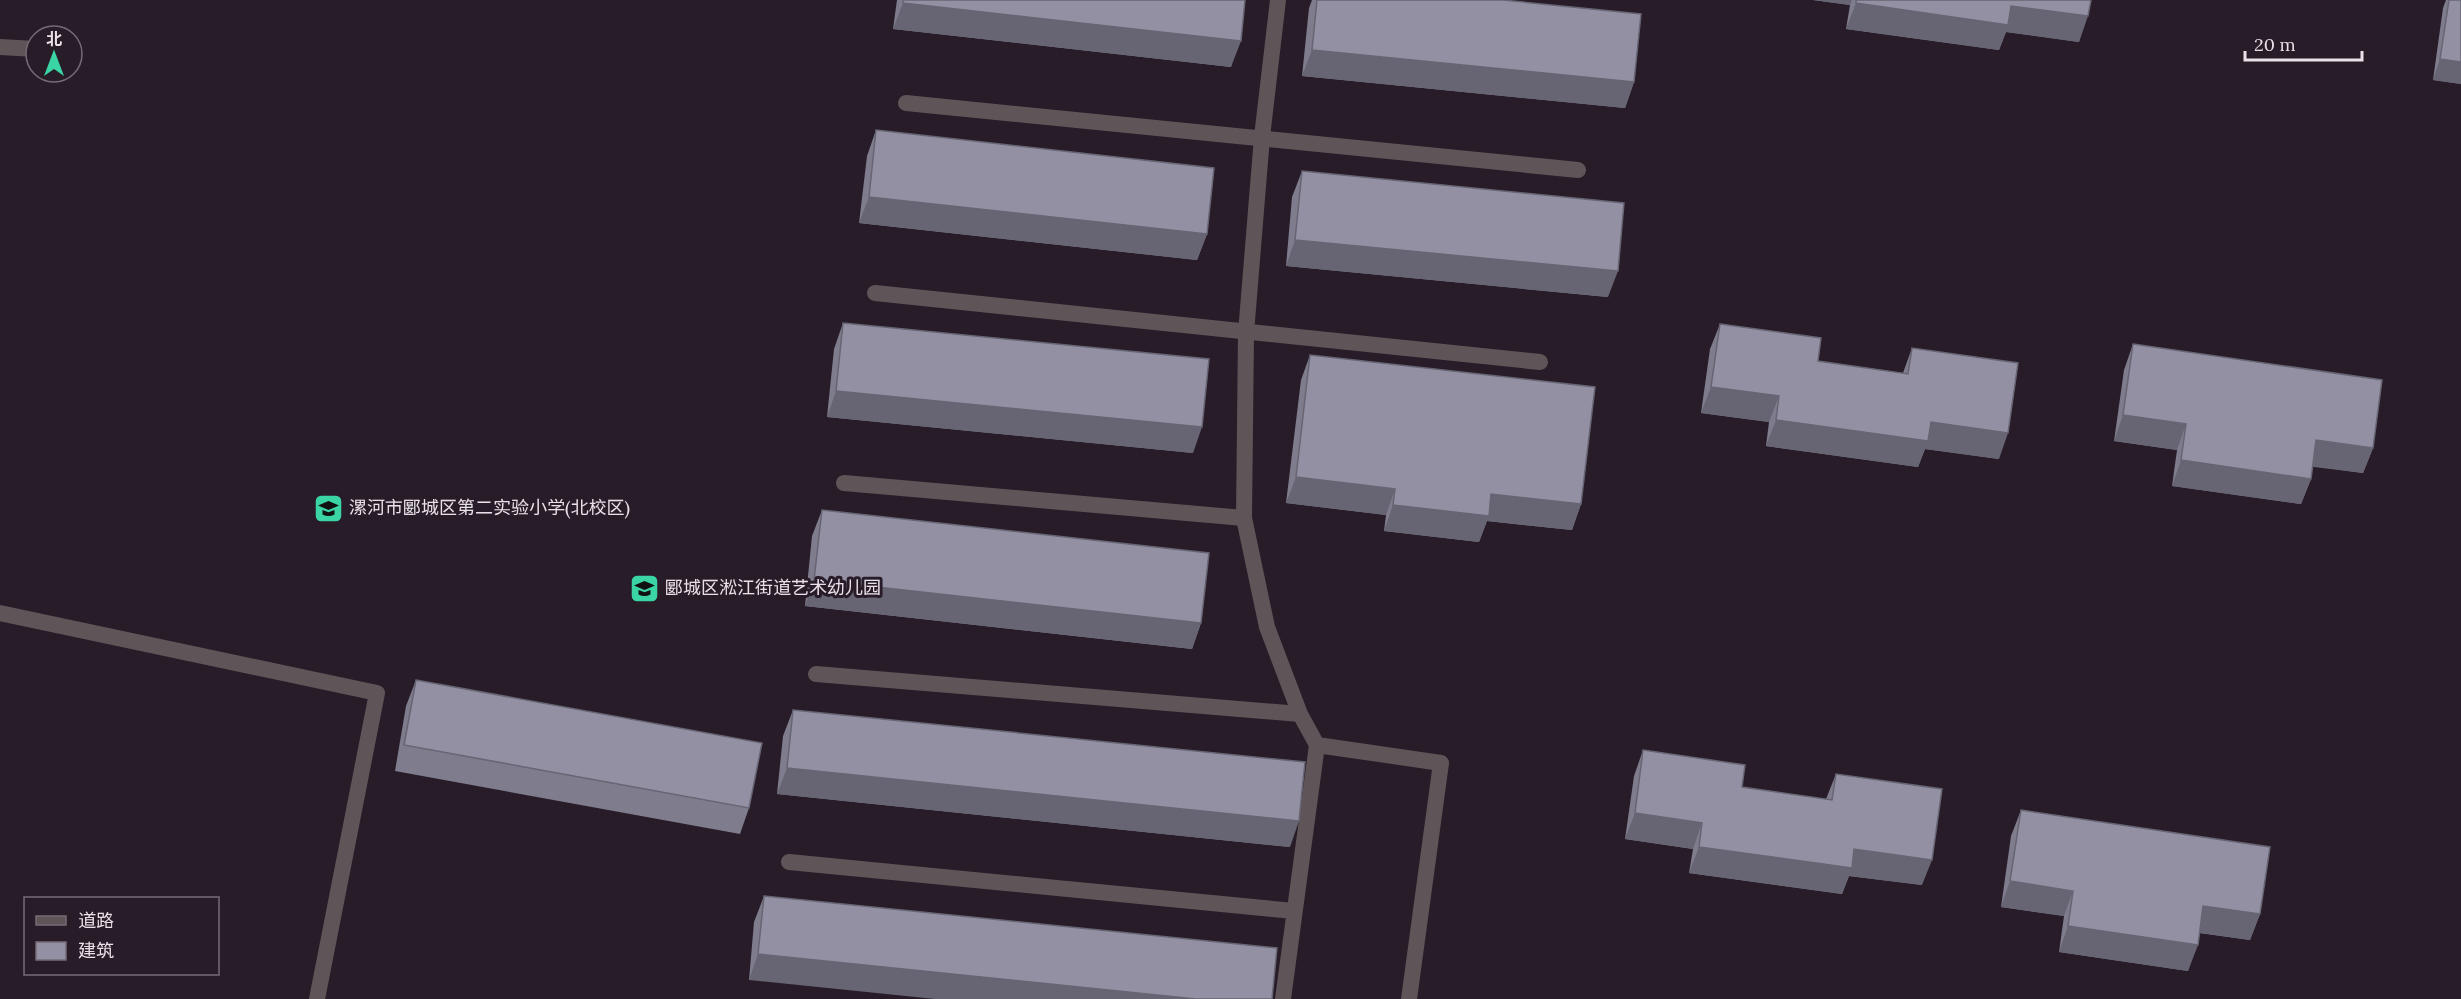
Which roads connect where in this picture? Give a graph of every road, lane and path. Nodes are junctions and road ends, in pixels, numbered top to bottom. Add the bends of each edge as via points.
1 (1278, 0) edge
2 (0, 46) edge
3 (24, 48) edge
4 (906, 103) dead end
5 (1262, 137) junction
6 (1578, 170) dead end
7 (875, 293) dead end
8 (1246, 333) junction
9 (1540, 362) dead end
10 (844, 483) dead end
11 (1244, 518) junction
12 (0, 613) edge
13 (816, 674) dead end
14 (1300, 714) junction
15 (1317, 745) junction
16 (789, 862) dead end
17 (1294, 911) junction
18 (317, 999) edge
19 (1283, 999) edge
20 (1409, 999) edge

1 - 5 street
2 - 3 street
4 - 5 street
5 - 6 street
5 - 8 street
7 - 8 street
8 - 9 street
8 - 11 street
10 - 11 street
11 - 14 street via 1267,627
12 - 18 street via 377,693
13 - 14 street
14 - 15 street
15 - 17 street
15 - 20 street via 1441,763
16 - 17 street
17 - 19 street

